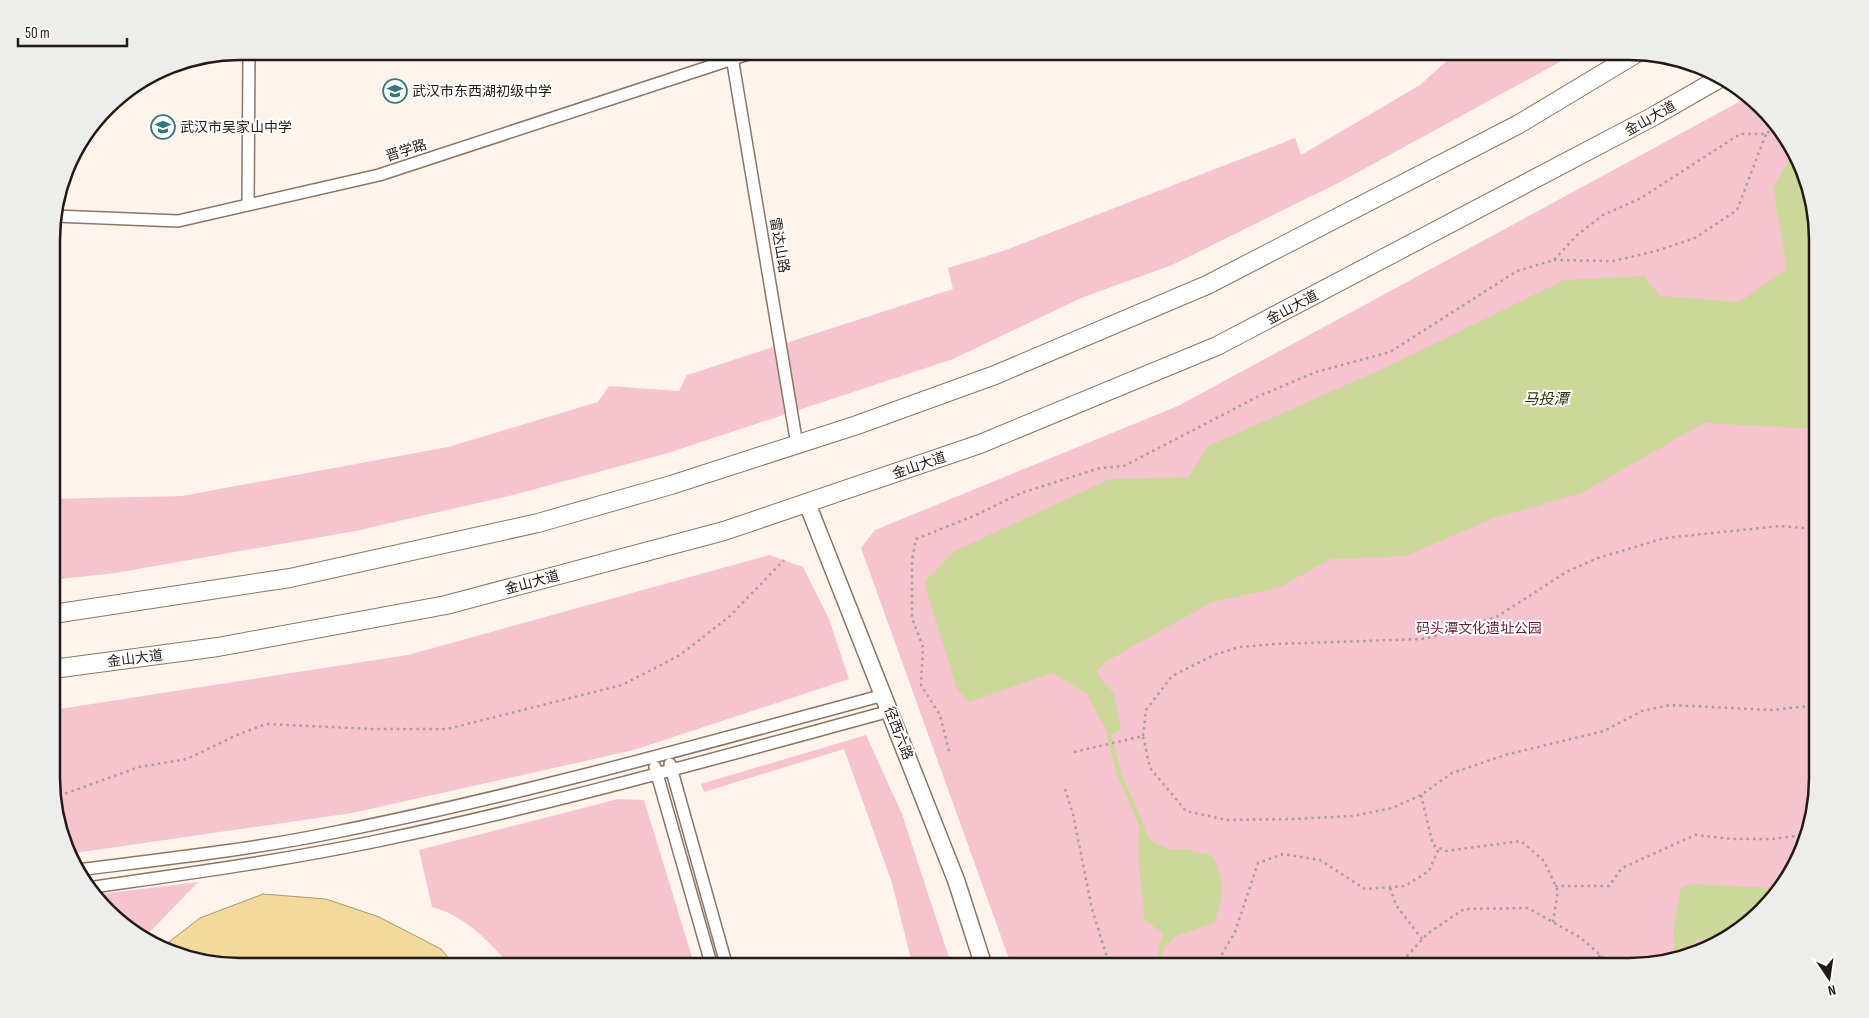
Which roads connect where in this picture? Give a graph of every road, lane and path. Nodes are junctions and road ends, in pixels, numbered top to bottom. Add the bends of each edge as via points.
1 (249, 60) edge
2 (720, 60) edge
3 (733, 60) edge
4 (1625, 60) edge
5 (1714, 82) edge
6 (1772, 129) edge
7 (1766, 134) junction
8 (248, 205) junction
9 (62, 216) edge
10 (1554, 260) junction
11 (798, 445) junction
12 (807, 503) junction
13 (1809, 528) edge
14 (784, 560) dead end
15 (60, 613) edge
16 (60, 668) edge
17 (884, 695) junction
18 (1809, 706) edge
19 (890, 711) junction
20 (1143, 736) junction
21 (949, 751) dead end
22 (1074, 752) dead end
23 (667, 754) junction
24 (652, 758) junction
25 (672, 769) junction
26 (657, 773) junction
27 (1065, 789) dead end
28 (61, 795) edge
29 (1421, 795) junction
30 (1799, 835) edge
31 (1439, 848) junction
32 (85, 869) edge
33 (1555, 886) junction
34 (1390, 887) junction
35 (99, 890) edge
36 (1553, 922) junction
37 (1422, 939) junction
38 (1599, 954) junction
39 (709, 958) edge
40 (724, 958) edge
41 (981, 958) edge
42 (1107, 958) edge
43 (1220, 958) edge
44 (1405, 958) edge
45 (1600, 958) edge
46 (1604, 958) edge

1 - 8 street
2 - 8 street, 晋学路 via 379,175
3 - 11 street, 雷达山路
4 - 11 main road via 1519,124 1207,286 995,375
5 - 12 main road, 金山大道 via 1217,346 980,444
6 - 7 path
7 - 10 path via 1740,134 1641,198 1603,215 1577,235
7 - 10 path via 1737,210 1695,238 1613,261
8 - 9 street, 晋学路 via 178,221
10 - 21 path via 1517,271 1390,352 1316,372 1257,396 1124,466 1100,468 1021,493 916,539 912,560 912,618 923,647 921,685 940,715
11 - 15 main road via 538,523 290,578
12 - 16 main road, 金山大道 via 724,531 446,605 218,648
12 - 17 street, 径西六路
13 - 20 path via 1780,526 1664,538 1598,558 1568,571 1498,616 1454,632 1422,639 1239,647 1214,655 1172,676 1146,710
14 - 28 path via 730,616 680,655 622,685 447,729 266,724 187,759 139,767
17 - 19 street, 径西六路
17 - 23 street
18 - 29 path via 1772,710 1670,705 1642,712 1604,731 1505,755 1452,773
19 - 25 street
19 - 41 street, 径西六路 via 956,880
20 - 22 path
20 - 29 path via 1150,768 1186,811 1227,820 1353,816 1392,808
23 - 24 street
23 - 25 street
24 - 26 street
24 - 32 street via 335,832 213,853
25 - 26 street
25 - 40 street
26 - 35 street via 376,841
26 - 39 street
27 - 42 path via 1092,909
29 - 31 path via 1433,845
30 - 33 path via 1772,839 1695,835 1622,868 1609,886
31 - 33 path via 1446,851 1521,841 1544,861
31 - 34 path via 1428,871 1405,886
33 - 36 path via 1558,891
34 - 37 path via 1396,905
34 - 43 path via 1365,889 1320,860 1283,854 1258,863 1235,932
36 - 37 path via 1528,908 1464,909
36 - 38 path via 1581,938
37 - 44 path
38 - 45 path
38 - 46 path

